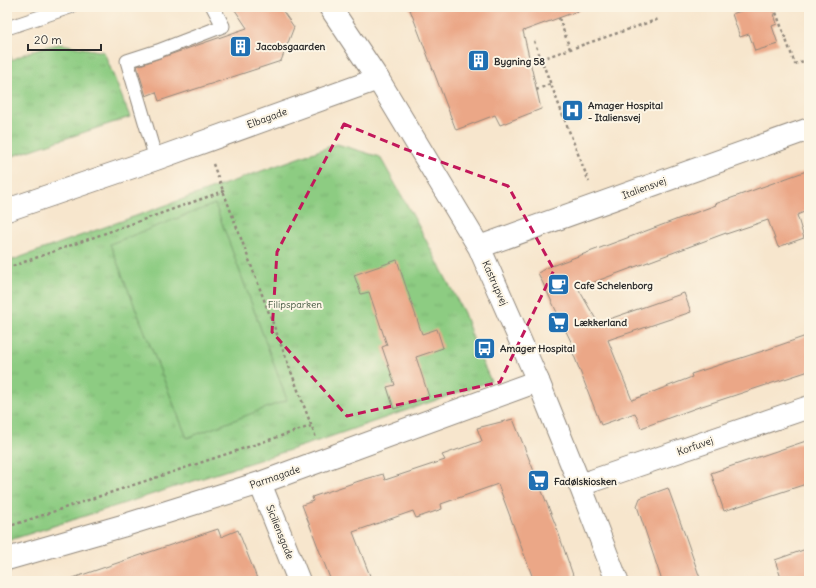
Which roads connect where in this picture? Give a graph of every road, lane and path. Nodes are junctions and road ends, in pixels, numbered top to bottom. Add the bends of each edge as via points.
1 (70, 7) edge
2 (213, 7) edge
3 (774, 7) edge
4 (335, 8) edge
5 (559, 18) dead end
6 (659, 19) dead end
7 (7, 28) edge
8 (534, 41) dead end
9 (570, 49) junction
10 (541, 59) junction
11 (809, 59) edge
12 (378, 79) junction
13 (550, 84) junction
14 (536, 90) dead end
15 (809, 129) edge
16 (205, 141) junction
17 (156, 159) junction
18 (224, 191) junction
19 (598, 204) junction
20 (7, 210) edge
21 (479, 247) junction
22 (7, 268) edge
23 (538, 381) junction
24 (809, 407) edge
25 (311, 426) junction
26 (324, 459) junction
27 (260, 483) junction
28 (580, 485) junction
29 (7, 527) edge
30 (7, 559) edge
31 (299, 581) edge
32 (617, 581) edge

1 - 7 lane
2 - 17 lane via 224,26 127,61
3 - 11 path via 794,64
4 - 12 street, Kastrupvej
5 - 9 path
6 - 9 path
8 - 10 path
9 - 10 path
10 - 13 path
12 - 16 street, Elbagade
12 - 21 street, Kastrupvej
13 - 14 path
13 - 19 path
15 - 19 street, Italiensvej
16 - 17 street, Elbagade
16 - 18 path
17 - 20 street, Elbagade
18 - 22 path
18 - 25 path
19 - 21 street, Italiensvej
21 - 23 street, Kastrupvej
23 - 26 street, Parmagade
23 - 28 street, Kastrupvej
24 - 28 street, Korfuvej
25 - 26 path
25 - 29 path
26 - 27 street, Parmagade
27 - 30 street, Parmagade
27 - 31 street, Siciliensgade
28 - 32 street, Kastrupvej

